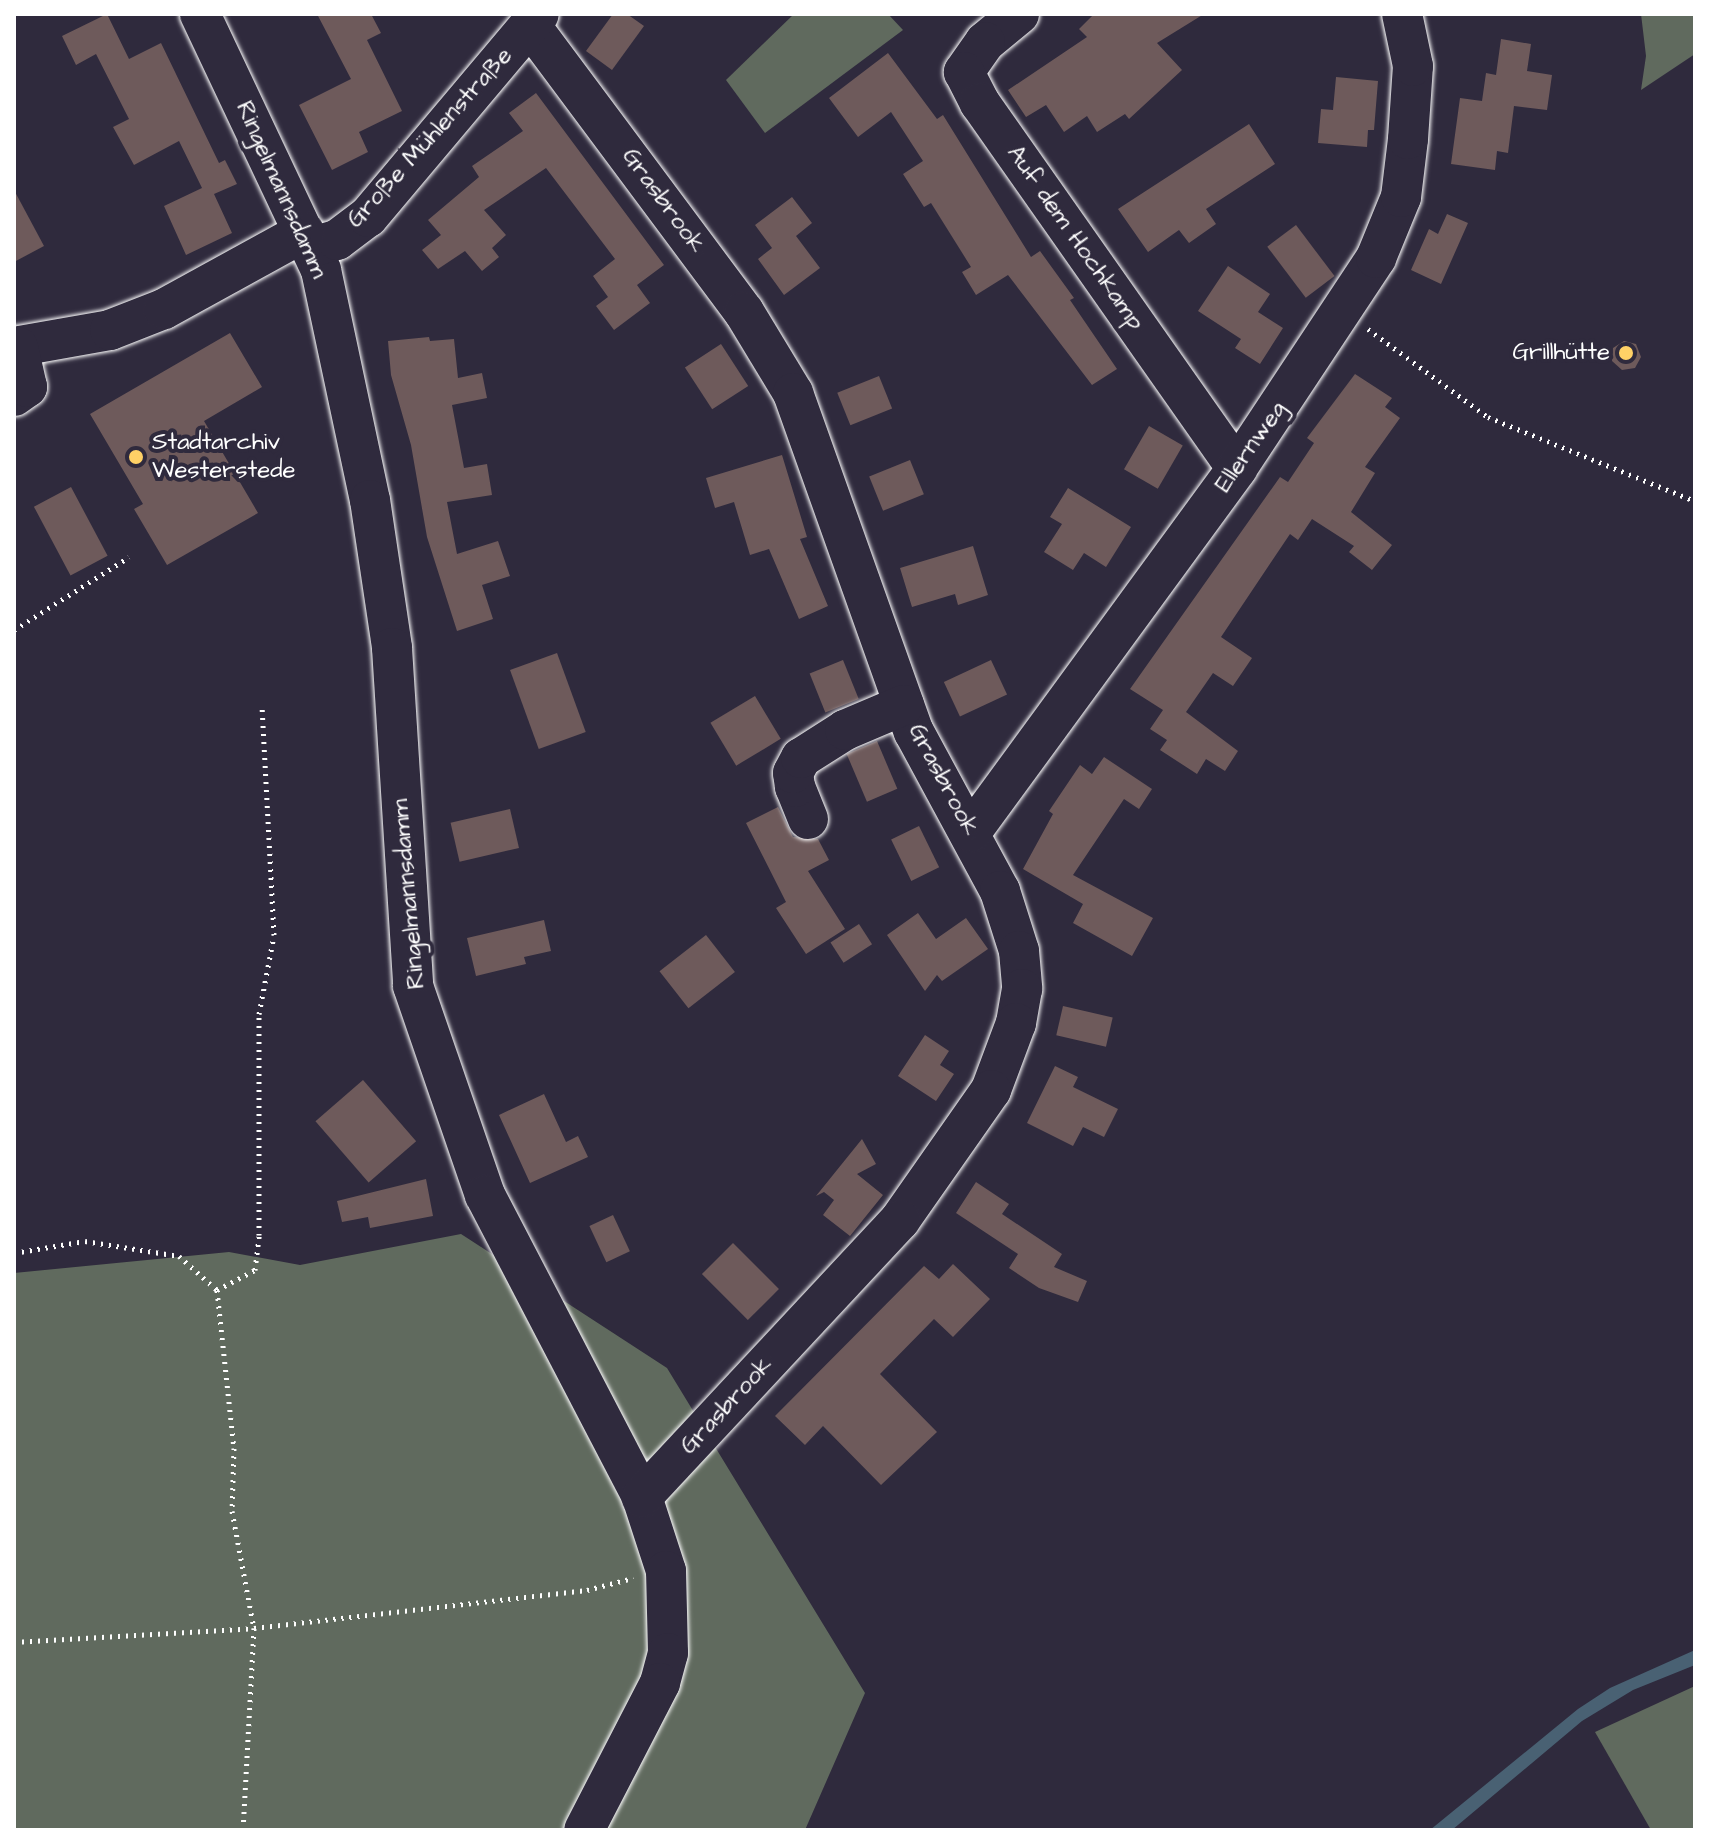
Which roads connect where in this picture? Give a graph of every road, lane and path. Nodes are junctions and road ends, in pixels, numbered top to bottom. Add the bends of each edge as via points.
1 (200, 14) edge
2 (1019, 14) edge
3 (1402, 14) edge
4 (534, 20) edge
5 (308, 240) junction
6 (1345, 311) junction
7 (16, 347) edge
8 (14, 396) edge
9 (1237, 468) junction
10 (1695, 501) edge
11 (129, 557) dead end
12 (14, 630) edge
13 (904, 705) junction
14 (262, 707) dead end
15 (808, 819) dead end
16 (971, 832) junction
17 (14, 1253) edge
18 (217, 1290) junction
19 (642, 1497) junction
20 (666, 1571) junction
21 (254, 1628) junction
22 (14, 1642) edge
23 (243, 1830) edge
24 (584, 1830) edge

1 - 5 street, Ringelmannsdamm
2 - 9 street, Auf dem Hochkamp via 985,42 964,72 980,103
3 - 6 street, Ellernweg via 1413,66 1401,197 1376,258
4 - 5 street, Große Mühlenstraße via 368,217 337,240
4 - 13 street, Grasbrook via 744,312 793,393
5 - 7 street, Große Mühlenstraße via 110,330
5 - 19 street, Ringelmannsdamm via 321,270 370,500 392,648 413,986 485,1195
6 - 9 street, Ellernweg
6 - 10 path via 1488,417
7 - 8 street via 27,387
9 - 16 street, Ellernweg
11 - 12 path
13 - 15 street via 845,730 801,758 793,773
13 - 16 street, Grasbrook
14 - 18 path via 274,935 259,1014 259,1235 255,1270
16 - 19 street, Grasbrook via 1000,891 1019,951 1022,989 1016,1023 991,1090 900,1220
17 - 18 path via 85,1241 179,1256
18 - 21 path via 234,1448 232,1511
19 - 20 street, Ringelmannsdamm
20 - 21 path via 587,1590
20 - 24 street, Ringelmannsdamm via 668,1653 660,1683
21 - 22 path
21 - 23 path

